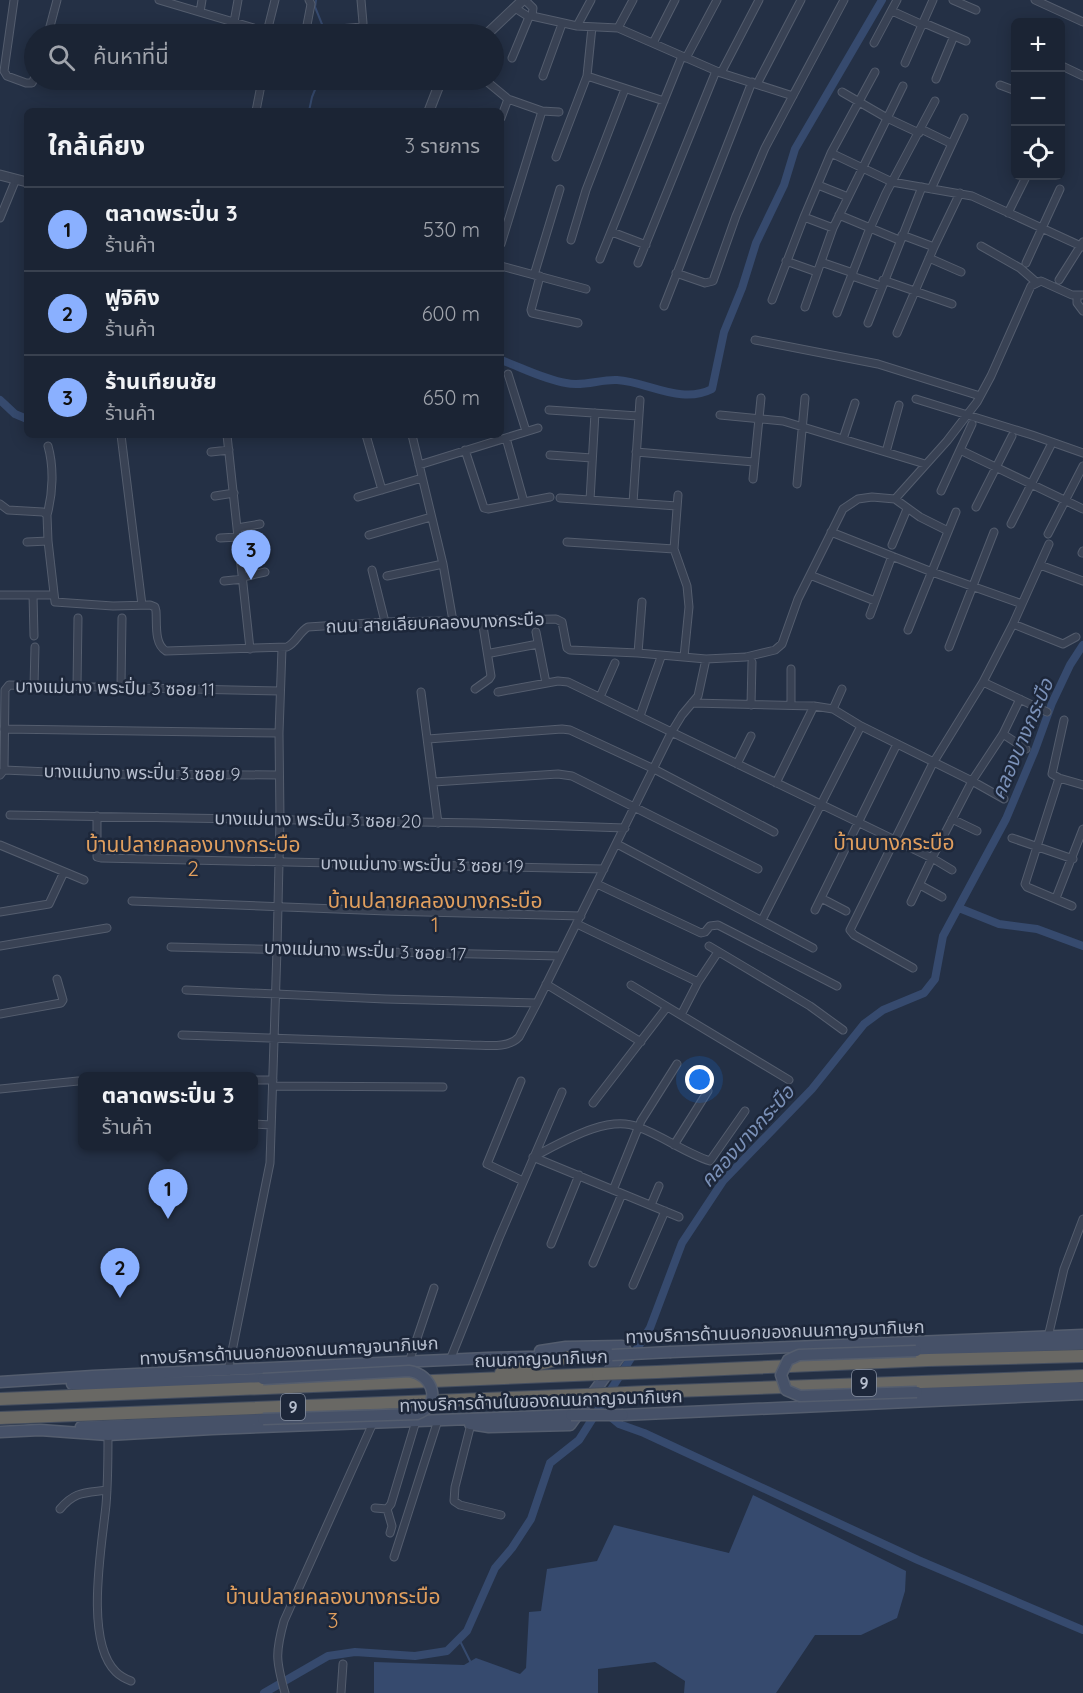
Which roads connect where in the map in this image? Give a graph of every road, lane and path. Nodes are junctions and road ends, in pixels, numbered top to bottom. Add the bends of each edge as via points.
1 (14, 0) edge
2 (57, 0) edge
3 (202, 0) edge
4 (238, 0) edge
5 (275, 0) edge
6 (309, 0) edge
7 (361, 0) edge
8 (524, 0) edge
9 (591, 0) edge
10 (633, 0) edge
11 (675, 0) edge
12 (717, 0) edge
13 (759, 0) edge
14 (801, 0) edge
15 (844, 0) edge
16 (897, 0) edge
17 (933, 0) edge
18 (953, 0) edge
19 (1035, 0) edge
20 (1057, 0) edge
21 (164, 1) edge
22 (515, 8) junction
23 (1053, 8) junction
24 (976, 10) dead end
25 (892, 11) junction
26 (200, 12) junction
27 (531, 16) junction
28 (234, 22) junction
29 (1083, 22) edge
30 (51, 24) edge
31 (241, 24) edge
32 (269, 24) edge
33 (307, 24) edge
34 (363, 24) edge
35 (498, 24) edge
36 (562, 24) junction
37 (924, 24) junction
38 (577, 26) junction
39 (592, 27) junction
40 (618, 28) junction
41 (954, 36) junction
42 (966, 41) dead end
43 (653, 43) junction
44 (874, 44) dead end
45 (684, 57) junction
46 (512, 58) dead end
47 (904, 63) dead end
48 (1065, 67) edge
49 (719, 72) junction
50 (875, 72) dead end
51 (543, 76) dead end
52 (587, 76) junction
53 (1083, 76) edge
54 (936, 79) dead end
55 (24, 82) edge
56 (754, 83) junction
57 (1000, 85) dead end
58 (903, 86) dead end
59 (626, 89) junction
60 (1011, 89) edge
61 (260, 90) edge
62 (437, 90) edge
63 (497, 90) edge
64 (842, 92) dead end
65 (793, 96) junction
66 (508, 99) junction
67 (664, 101) junction
68 (935, 101) dead end
69 (859, 102) junction
70 (257, 108) edge
71 (430, 108) edge
72 (504, 110) edge
73 (542, 111) junction
74 (559, 112) dead end
75 (887, 118) junction
76 (964, 118) dead end
77 (920, 131) junction
78 (952, 144) junction
79 (831, 153) junction
80 (556, 157) dead end
81 (862, 167) junction
82 (0, 175) edge
83 (16, 179) junction
84 (1024, 180) edge
85 (24, 181) edge
86 (892, 182) junction
87 (818, 185) junction
88 (922, 187) junction
89 (560, 189) dead end
90 (931, 189) junction
91 (1060, 189) dead end
92 (960, 193) junction
93 (848, 197) junction
94 (1008, 213) junction
95 (839, 215) junction
96 (804, 217) junction
97 (0, 218) edge
98 (1044, 227) junction
99 (833, 228) junction
100 (870, 229) junction
101 (612, 232) junction
102 (504, 234) edge
103 (901, 238) junction
104 (571, 240) dead end
105 (646, 244) junction
106 (1082, 245) edge
107 (934, 246) junction
108 (981, 246) dead end
109 (929, 258) junction
110 (600, 259) dead end
111 (786, 261) junction
112 (821, 262) junction
113 (638, 263) dead end
114 (1026, 263) dead end
115 (504, 267) edge
116 (817, 272) junction
117 (961, 272) dead end
118 (676, 273) junction
119 (852, 274) junction
120 (537, 275) junction
121 (1059, 280) dead end
122 (1036, 282) junction
123 (882, 283) junction
124 (586, 289) dead end
125 (914, 291) junction
126 (1080, 296) edge
127 (772, 300) dead end
128 (952, 304) dead end
129 (663, 306) dead end
130 (805, 307) dead end
131 (1083, 311) edge
132 (837, 313) dead end
133 (868, 322) dead end
134 (578, 323) dead end
135 (897, 333) dead end
136 (754, 340) dead end
137 (508, 374) dead end
138 (980, 396) junction
139 (761, 398) dead end
140 (805, 398) dead end
141 (916, 399) dead end
142 (640, 400) dead end
143 (855, 403) dead end
144 (899, 405) dead end
145 (549, 410) dead end
146 (595, 413) junction
147 (720, 415) dead end
148 (639, 416) junction
149 (968, 416) junction
150 (759, 418) junction
151 (972, 424) dead end
152 (803, 426) junction
153 (538, 428) dead end
154 (526, 431) junction
155 (1012, 436) dead end
156 (121, 438) edge
157 (227, 438) edge
158 (367, 438) edge
159 (412, 438) edge
160 (506, 438) junction
161 (843, 439) junction
162 (1051, 445) dead end
163 (48, 446) dead end
164 (229, 450) junction
165 (465, 450) junction
166 (960, 450) junction
167 (211, 452) dead end
168 (636, 452) junction
169 (886, 452) junction
170 (1083, 453) edge
171 (550, 455) dead end
172 (592, 458) junction
173 (754, 462) junction
174 (926, 464) junction
175 (419, 465) junction
176 (1083, 466) edge
177 (997, 467) junction
178 (422, 478) junction
179 (753, 479) dead end
180 (1032, 483) junction
181 (797, 484) dead end
182 (382, 490) junction
183 (941, 491) dead end
184 (234, 493) junction
185 (678, 495) dead end
186 (215, 496) dead end
187 (358, 497) dead end
188 (550, 497) dead end
189 (560, 498) dead end
190 (895, 499) junction
191 (1066, 499) junction
192 (590, 500) junction
193 (524, 502) junction
194 (633, 503) junction
195 (0, 504) edge
196 (677, 506) junction
197 (976, 507) dead end
198 (1083, 508) edge
199 (907, 509) junction
200 (956, 512) dead end
201 (47, 514) junction
202 (431, 517) junction
203 (260, 524) dead end
204 (1011, 524) dead end
205 (948, 531) junction
206 (831, 532) junction
207 (994, 532) dead end
208 (238, 533) junction
209 (1048, 534) dead end
210 (369, 535) dead end
211 (220, 538) dead end
212 (48, 541) junction
213 (27, 542) dead end
214 (567, 542) dead end
215 (1049, 544) dead end
216 (892, 545) dead end
217 (674, 549) junction
218 (892, 556) junction
219 (442, 564) junction
220 (1040, 564) junction
221 (372, 570) dead end
222 (265, 572) dead end
223 (932, 572) junction
224 (810, 575) junction
225 (387, 576) dead end
226 (243, 578) junction
227 (224, 581) dead end
228 (1083, 581) edge
229 (973, 587) junction
230 (0, 595) edge
231 (33, 595) junction
232 (53, 595) junction
233 (875, 601) junction
234 (642, 602) dead end
235 (1022, 604) junction
236 (142, 605) junction
237 (870, 615) dead end
238 (78, 618) dead end
239 (122, 618) dead end
240 (482, 620) junction
241 (453, 621) junction
242 (385, 622) junction
243 (1014, 624) junction
244 (909, 630) dead end
245 (536, 632) dead end
246 (34, 636) dead end
247 (1076, 637) dead end
248 (538, 644) junction
249 (35, 647) dead end
250 (949, 647) dead end
251 (282, 648) junction
252 (250, 649) junction
253 (638, 652) junction
254 (491, 653) dead end
255 (661, 657) dead end
256 (684, 657) junction
257 (706, 658) junction
258 (752, 662) dead end
259 (615, 663) dead end
260 (791, 669) dead end
261 (982, 682) junction
262 (546, 683) junction
263 (34, 686) junction
264 (77, 686) junction
265 (121, 686) junction
266 (475, 689) dead end
267 (842, 689) dead end
268 (280, 691) junction
269 (421, 692) dead end
270 (498, 692) dead end
271 (600, 697) junction
272 (1020, 699) junction
273 (692, 703) junction
274 (751, 705) junction
275 (791, 705) junction
276 (814, 706) junction
277 (833, 709) junction
278 (1047, 712) dead end
279 (640, 716) junction
280 (1064, 720) dead end
281 (861, 726) junction
282 (4, 729) junction
283 (279, 733) junction
284 (671, 733) junction
285 (1003, 734) junction
286 (752, 736) dead end
287 (428, 740) junction
288 (897, 744) junction
289 (1026, 748) dead end
290 (933, 763) junction
291 (737, 764) junction
292 (654, 770) junction
293 (2, 773) edge
294 (279, 775) junction
295 (1059, 778) junction
296 (972, 781) junction
297 (434, 782) junction
298 (776, 783) junction
299 (1083, 785) edge
300 (1004, 799) dead end
301 (820, 805) junction
302 (636, 807) junction
303 (10, 814) dead end
304 (97, 816) junction
305 (280, 819) junction
306 (952, 819) junction
307 (438, 823) junction
308 (858, 823) junction
309 (625, 828) junction
310 (1083, 830) edge
311 (977, 831) dead end
312 (774, 832) dead end
313 (1012, 838) dead end
314 (895, 840) junction
315 (617, 844) junction
316 (0, 845) edge
317 (1038, 847) junction
318 (932, 858) junction
319 (1073, 859) junction
320 (278, 862) junction
321 (758, 868) dead end
322 (604, 869) junction
323 (952, 870) dead end
324 (64, 872) junction
325 (84, 880) dead end
326 (597, 884) junction
327 (920, 885) junction
328 (942, 897) dead end
329 (821, 898) junction
330 (1056, 898) junction
331 (132, 902) dead end
332 (911, 902) dead end
333 (277, 906) junction
334 (1072, 906) dead end
335 (815, 910) dead end
336 (846, 911) dead end
337 (0, 912) edge
338 (581, 916) junction
339 (762, 921) junction
340 (577, 924) junction
341 (107, 928) dead end
342 (0, 946) edge
343 (709, 946) dead end
344 (171, 947) dead end
345 (813, 948) dead end
346 (277, 949) junction
347 (718, 952) junction
348 (560, 956) junction
349 (913, 968) dead end
350 (57, 979) dead end
351 (698, 982) junction
352 (546, 984) junction
353 (631, 985) dead end
354 (837, 986) dead end
355 (186, 990) dead end
356 (274, 993) junction
357 (537, 1003) junction
358 (667, 1007) junction
359 (0, 1014) edge
360 (681, 1015) junction
361 (843, 1030) dead end
362 (182, 1035) dead end
363 (274, 1038) junction
364 (641, 1042) junction
365 (677, 1064) dead end
366 (789, 1080) dead end
367 (78, 1081) dead end
368 (258, 1081) edge
369 (521, 1081) dead end
370 (273, 1083) junction
371 (443, 1087) dead end
372 (0, 1089) edge
373 (708, 1091) dead end
374 (562, 1092) dead end
375 (593, 1103) dead end
376 (745, 1111) dead end
377 (258, 1124) edge
378 (271, 1125) junction
379 (639, 1127) junction
380 (674, 1145) junction
381 (533, 1157) junction
382 (579, 1176) junction
383 (523, 1181) junction
384 (659, 1186) dead end
385 (613, 1190) junction
386 (622, 1194) junction
387 (651, 1205) junction
388 (665, 1211) junction
389 (679, 1217) dead end
390 (1083, 1219) edge
391 (550, 1244) dead end
392 (593, 1263) dead end
393 (633, 1285) dead end
394 (434, 1288) dead end
395 (1083, 1335) edge
396 (1048, 1337) junction
397 (1083, 1344) edge
398 (573, 1356) junction
399 (1083, 1356) edge
400 (516, 1357) junction
401 (450, 1360) junction
402 (409, 1362) junction
403 (228, 1371) junction
404 (1083, 1376) edge
405 (1040, 1377) junction
406 (473, 1380) junction
407 (0, 1382) edge
408 (18, 1382) junction
409 (1065, 1385) junction
410 (1083, 1388) edge
411 (1083, 1394) edge
412 (0, 1399) edge
413 (0, 1418) edge
414 (438, 1420) junction
415 (452, 1420) junction
416 (416, 1421) junction
417 (373, 1423) junction
418 (471, 1424) junction
419 (40, 1430) junction
420 (0, 1432) edge
421 (108, 1435) junction
422 (107, 1490) junction
423 (375, 1508) dead end
424 (60, 1509) dead end
425 (387, 1509) junction
426 (501, 1515) dead end
427 (390, 1533) dead end
428 (394, 1557) dead end
429 (343, 1664) dead end
430 (131, 1682) dead end
431 (285, 1693) edge
432 (341, 1693) edge

1 - 55 street via 4,71
2 - 30 street
3 - 26 street
4 - 28 street
5 - 32 street
6 - 33 street
7 - 34 street
8 - 22 street
8 - 27 street via 532,8
9 - 38 street
10 - 40 street
11 - 43 street
12 - 45 street
13 - 49 street
14 - 56 street
15 - 65 street
16 - 25 street
17 - 37 street
18 - 24 street
19 - 23 street
20 - 23 street
21 - 26 street
22 - 27 street
22 - 35 street
23 - 29 street
25 - 37 street
25 - 44 street
26 - 28 street
27 - 36 street
27 - 46 street
28 - 31 street
36 - 38 street
36 - 51 street
37 - 41 street
37 - 47 street
38 - 39 street
39 - 40 street
39 - 52 street
40 - 43 street
41 - 42 street
41 - 54 street
43 - 45 street
45 - 49 street
45 - 67 street
48 - 53 street
49 - 56 street
49 - 105 street
50 - 69 street
52 - 59 street
52 - 80 street
56 - 65 street
56 - 118 street
57 - 60 street
58 - 75 street
59 - 67 street
59 - 104 street via 586,189
61 - 70 street
62 - 71 street
63 - 66 street
64 - 69 street
65 - 118 street via 765,148 713,281 705,284
66 - 72 street
66 - 73 street
67 - 101 street
68 - 77 street
69 - 75 street
69 - 79 street
73 - 74 street
73 - 102 street
75 - 77 street
75 - 81 street
76 - 78 street
77 - 78 street
77 - 86 street
78 - 90 street
79 - 81 street
79 - 87 street
81 - 86 street
81 - 93 street
82 - 83 street
83 - 85 street
83 - 97 street
84 - 94 street
86 - 88 street
86 - 100 street
87 - 93 street
87 - 96 street
88 - 90 street
88 - 103 street
89 - 120 street
90 - 92 street
91 - 98 street
92 - 94 street
92 - 107 street
93 - 95 street
94 - 98 street
95 - 99 street
95 - 100 street
96 - 99 street
96 - 111 street
98 - 106 street
98 - 114 street
99 - 112 street
100 - 103 street
100 - 119 street
101 - 105 street
101 - 110 street
103 - 107 street
103 - 123 street
105 - 113 street
106 - 121 street
107 - 109 street
108 - 122 street
109 - 117 street
109 - 125 street
111 - 116 street
111 - 127 street
112 - 116 street
112 - 119 street
115 - 120 street
116 - 130 street
118 - 129 street
119 - 123 street
119 - 132 street
120 - 124 street
120 - 134 street via 532,313
122 - 126 street
122 - 138 street via 1027,293
123 - 125 street
123 - 133 street
125 - 128 street
125 - 135 street
126 - 131 street via 1079,308
136 - 138 street via 878,364
137 - 154 street
138 - 149 street
139 - 150 street
140 - 152 street
141 - 149 street
142 - 148 street
143 - 161 street
144 - 169 street
145 - 146 street
146 - 148 street
146 - 172 street
147 - 150 street
148 - 168 street
149 - 170 street
149 - 174 street
150 - 152 street
150 - 173 street
151 - 166 street
152 - 161 street
152 - 181 street
153 - 154 street
154 - 160 street
155 - 177 street
156 - 236 street
157 - 164 street
158 - 182 street
159 - 175 street
160 - 165 street
160 - 193 street
161 - 169 street
162 - 180 street
163 - 201 street via 52,475
164 - 167 street
164 - 184 street
165 - 175 street
165 - 193 street via 484,507
166 - 177 street
166 - 183 street
168 - 173 street
168 - 194 street
169 - 174 street
171 - 172 street
172 - 192 street
173 - 179 street
174 - 190 street
175 - 178 street
176 - 191 street
177 - 180 street
177 - 197 street
178 - 182 street
178 - 202 street
180 - 191 street
180 - 204 street
182 - 187 street
184 - 186 street
184 - 208 street
185 - 196 street
188 - 193 street
189 - 192 street
190 - 199 street
190 - 206 street, ถนน สายเลียบคลองบางกระบือ via 858,500 843,509
191 - 198 street
191 - 209 street
192 - 194 street
194 - 196 street
195 - 201 street via 8,510
196 - 217 street
199 - 205 street
199 - 216 street
200 - 205 street
201 - 212 street
202 - 210 street
202 - 219 street
203 - 208 street
205 - 223 street
206 - 218 street
206 - 224 street, ถนน สายเลียบคลองบางกระบือ
207 - 229 street
208 - 211 street
208 - 226 street
212 - 213 street
212 - 232 street
214 - 217 street
215 - 220 street
217 - 256 street via 687,586 689,607
218 - 223 street
218 - 233 street
219 - 225 street
219 - 241 street
220 - 228 street
220 - 235 street
221 - 242 street
222 - 226 street
223 - 229 street
223 - 244 street
224 - 233 street
224 - 257 street, ถนน สายเลียบคลองบางกระบือ via 779,648 746,657
226 - 227 street
226 - 252 street
229 - 235 street
229 - 250 street
230 - 231 street
231 - 232 street
231 - 246 street
232 - 236 street via 57,603
233 - 237 street
234 - 253 street
235 - 243 street
236 - 252 street via 155,607 158,643 166,651
238 - 264 street
239 - 265 street
240 - 241 street, ถนน สายเลียบคลองบางกระบือ
240 - 253 street, ถนน สายเลียบคลองบางกระบือ via 556,619 562,622 570,651
240 - 266 street via 490,676
241 - 242 street, ถนน สายเลียบคลองบางกระบือ
242 - 251 street, ถนน สายเลียบคลองบางกระบือ via 308,627 293,644
243 - 247 street via 1063,644
243 - 261 street
245 - 248 street
248 - 254 street
248 - 262 street
249 - 263 street
251 - 252 street
251 - 268 street
253 - 256 street, ถนน สายเลียบคลองบางกระบือ
255 - 279 street
256 - 257 street, ถนน สายเลียบคลองบางกระบือ
257 - 273 street via 698,696
258 - 274 street
259 - 271 street
260 - 275 street
261 - 272 street
261 - 290 street
262 - 270 street
262 - 271 street via 563,680
263 - 264 street, บางแม่นาง พระปิ่น 3 ซอย 11
263 - 282 street, บางแม่นาง พระปิ่น 3 ซอย 11 via 6,686
264 - 265 street, บางแม่นาง พระปิ่น 3 ซอย 11
265 - 268 street, บางแม่นาง พระปิ่น 3 ซอย 11
267 - 277 street
268 - 283 street
269 - 287 street
271 - 279 street
272 - 278 street
272 - 285 street
273 - 274 street
273 - 284 street
274 - 275 street
275 - 276 street
276 - 277 street
276 - 298 street
277 - 281 street
279 - 284 street
280 - 295 street via 1052,774
281 - 288 street
281 - 301 street
282 - 283 street
282 - 293 street, บางแม่นาง พระปิ่น 3 ซอย 11
283 - 294 street
284 - 291 street
284 - 292 street
285 - 289 street
285 - 296 street
286 - 291 street
287 - 292 street via 570,730
287 - 297 street
288 - 290 street
288 - 308 street
290 - 296 street
290 - 314 street
291 - 298 street
292 - 302 street
292 - 312 street
293 - 294 street, บางแม่นาง พระปิ่น 3 ซอย 9
294 - 305 street
295 - 299 street
295 - 317 street
296 - 300 street
296 - 306 street
297 - 302 street via 564,774
297 - 307 street
298 - 301 street
301 - 308 street
301 - 339 street
302 - 309 street
302 - 321 street
303 - 304 street, บางแม่นาง พระปิ่น 3 ซอย 20
304 - 305 street, บางแม่นาง พระปิ่น 3 ซอย 20
304 - 320 street, บางแม่นาง พระปิ่น 3 ซอย 19 via 97,857
305 - 307 street, บางแม่นาง พระปิ่น 3 ซอย 20
305 - 320 street
306 - 311 street
306 - 318 street
307 - 309 street, บางแม่นาง พระปิ่น 3 ซอย 20
308 - 314 street
308 - 329 street
309 - 315 street
310 - 319 street
313 - 317 street
314 - 318 street
314 - 349 street via 850,933
315 - 322 street
315 - 339 street
316 - 324 street
317 - 319 street
317 - 330 street via 1025,884
318 - 323 street
318 - 327 street
319 - 330 street
320 - 322 street, บางแม่นาง พระปิ่น 3 ซอย 19
320 - 333 street
322 - 326 street
324 - 325 street
324 - 337 street via 49,904
326 - 338 street
326 - 354 street via 701,933 718,925
327 - 328 street
327 - 332 street
329 - 335 street
329 - 336 street
330 - 334 street
331 - 333 street
333 - 338 street
333 - 346 street
338 - 340 street
339 - 345 street
340 - 348 street
340 - 351 street
341 - 342 street
343 - 347 street
344 - 346 street, บางแม่นาง พระปิ่น 3 ซอย 17
346 - 348 street, บางแม่นาง พระปิ่น 3 ซอย 17
346 - 356 street
347 - 351 street
347 - 361 street
348 - 352 street
350 - 359 street via 62,1003
351 - 360 street
352 - 357 street
352 - 364 street
353 - 358 street
355 - 356 street
356 - 357 street
356 - 363 street
357 - 363 street via 519,1037 506,1045
358 - 360 street
358 - 364 street
360 - 366 street
362 - 363 street
363 - 370 street
364 - 375 street
365 - 379 street
367 - 372 street
368 - 370 street
369 - 383 street via 487,1164
370 - 371 street
370 - 378 street
373 - 380 street
374 - 381 street
376 - 380 street via 710,1161
377 - 378 street
378 - 403 street via 269,1171
379 - 380 street
379 - 381 street via 622,1124 594,1129
379 - 385 street
381 - 382 street
381 - 383 street
382 - 385 street
382 - 391 street
383 - 401 street
384 - 387 street
385 - 386 street
386 - 387 street
386 - 392 street
387 - 388 street
388 - 389 street
388 - 393 street
390 - 396 street via 1064,1269
394 - 402 street
395 - 396 main road, ทางบริการด้านนอกของถนนกาญจนาภิเษก
396 - 398 main road, ทางบริการด้านนอกของถนนกาญจนาภิเษก, bridge
397 - 409 main road, bridge via 799,1354 788,1360 781,1375 786,1390 800,1396
398 - 400 main road, ทางบริการด้านนอกของถนนกาญจนาภิเษก
398 - 406 highway
399 - 406 highway, ถนนกาญจนาภิเษก / 9, bridge
400 - 401 main road, ทางบริการด้านนอกของถนนกาญจนาภิเษก
400 - 418 main road via 557,1348 625,1349 570,1425
401 - 402 main road, ทางบริการด้านนอกของถนนกาญจนาภิเษก
402 - 403 main road, ทางบริการด้านนอกของถนนกาญจนาภิเษก
403 - 408 main road, ทางบริการด้านนอกของถนนกาญจนาภิเษก
404 - 405 highway, ถนนกาญจนาภิเษก / 9
405 - 409 highway
405 - 413 highway, ถนนกาญจนาภิเษก / 9, bridge
406 - 412 highway, ถนนกาญจนาภิเษก / 9
407 - 408 main road, ทางบริการด้านนอกของถนนกาญจนาภิเษก
408 - 419 main road, bridge via 106,1384 409,1371 428,1380 433,1395 428,1408 417,1414
409 - 410 main road
411 - 415 main road, ทางบริการด้านในของถนนกาญจนาภิเษก, bridge
414 - 415 main road, ทางบริการด้านในของถนนกาญจนาภิเษก
414 - 416 main road, ทางบริการด้านในของถนนกาญจนาภิเษก
414 - 428 street
415 - 418 main road
416 - 417 main road, ทางบริการด้านในของถนนกาญจนาภิเษก
416 - 425 street
417 - 421 main road, ทางบริการด้านในของถนนกาญจนาภิเษก
417 - 431 street via 284,1620 276,1664
418 - 426 street via 454,1487 454,1501
419 - 420 main road, ทางบริการด้านในของถนนกาญจนาภิเษก
419 - 421 main road, ทางบริการด้านในของถนนกาญจนาภิเษก
421 - 422 street
422 - 424 street via 76,1495
422 - 430 street via 97,1581 99,1629 110,1665
423 - 425 street
425 - 427 street
429 - 432 street

